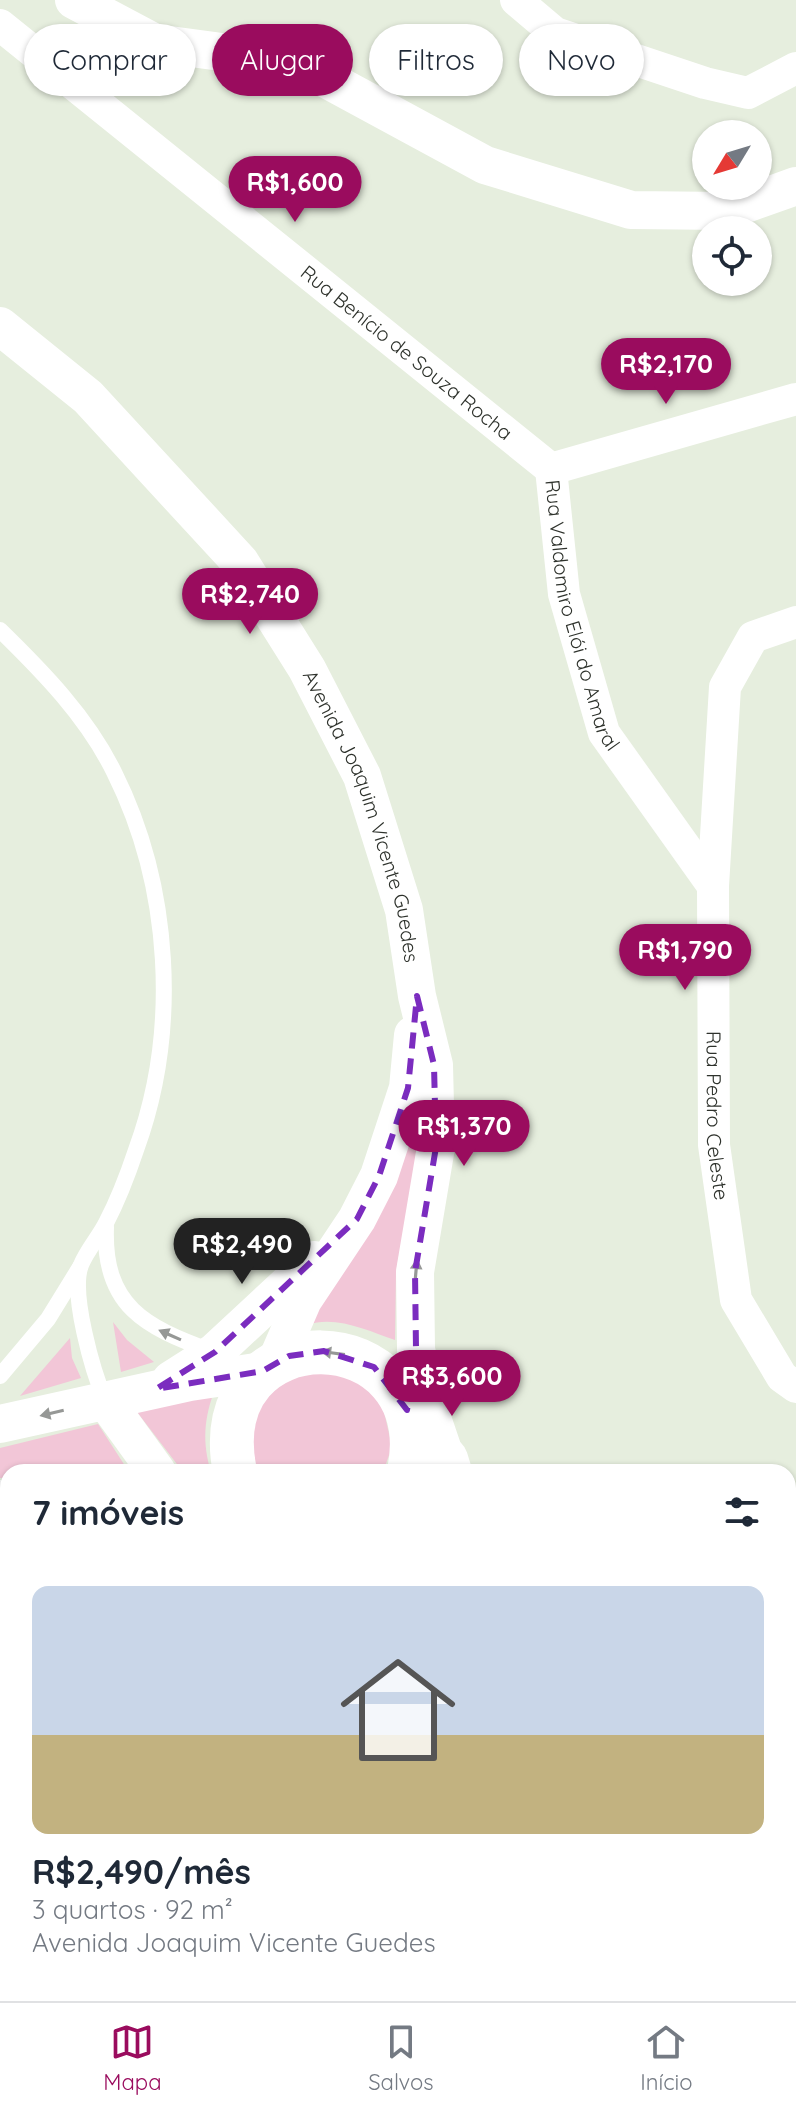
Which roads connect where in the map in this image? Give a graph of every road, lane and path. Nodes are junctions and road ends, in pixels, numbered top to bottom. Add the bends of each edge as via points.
1 (74, 0) edge
2 (516, 0) edge
3 (0, 25) edge
4 (796, 68) edge
5 (796, 186) edge
6 (0, 326) edge
7 (796, 399) edge
8 (551, 469) junction
9 (796, 622) edge
10 (0, 630) edge
11 (713, 886) junction
12 (417, 996) junction
13 (357, 1219) junction
14 (106, 1223) junction
15 (80, 1267) junction
16 (416, 1349) junction
17 (250, 1361) junction
18 (0, 1376) edge
19 (796, 1387) edge
20 (156, 1389) junction
21 (105, 1400) junction
22 (409, 1418) junction
23 (0, 1424) edge
24 (151, 1464) edge
25 (233, 1464) edge
26 (431, 1464) edge
27 (435, 1464) edge

1 - 5 street via 155,43 295,62 485,165 631,210 726,211
2 - 4 street via 555,33 705,83 748,93
3 - 8 street, Rua Benício de Souza Rocha
6 - 12 street, Avenida Joaquim Vicente Guedes via 88,397 154,465 240,562 307,669 362,776 404,910
7 - 8 street, Rua Valdomiro Elói do Amaral
8 - 11 street, Rua Valdomiro Elói do Amaral via 564,594 604,733
9 - 11 street, Rua Pedro Celeste via 753,637 725,687
10 - 14 lane via 63,696 113,770 139,834 159,910 160,1037 149,1111
11 - 19 street, Rua Pedro Celeste via 714,1145 736,1300 782,1377
12 - 13 street, Avenida Joaquim Vicente Guedes via 408,1088 379,1176
16 -> 12 street, Avenida Joaquim Vicente Guedes via 415,1272 436,1147 434,1065
13 - 17 street
13 - 17 street, Avenida Joaquim Vicente Guedes via 303,1300
14 - 15 lane
17 -> 14 lane via 163,1334 133,1313 108,1268
15 - 18 lane via 48,1319
15 - 21 lane via 83,1337
16 - 22 street
16 - 27 street, Avenida Joaquim Vicente Guedes
17 - 20 street
17 - 20 street
22 -> 17 main road via 393,1386 374,1367 351,1355 303,1352
17 - 25 main road via 233,1418
20 - 21 street
21 -> 23 street
21 - 24 street
22 - 26 main road via 414,1446

